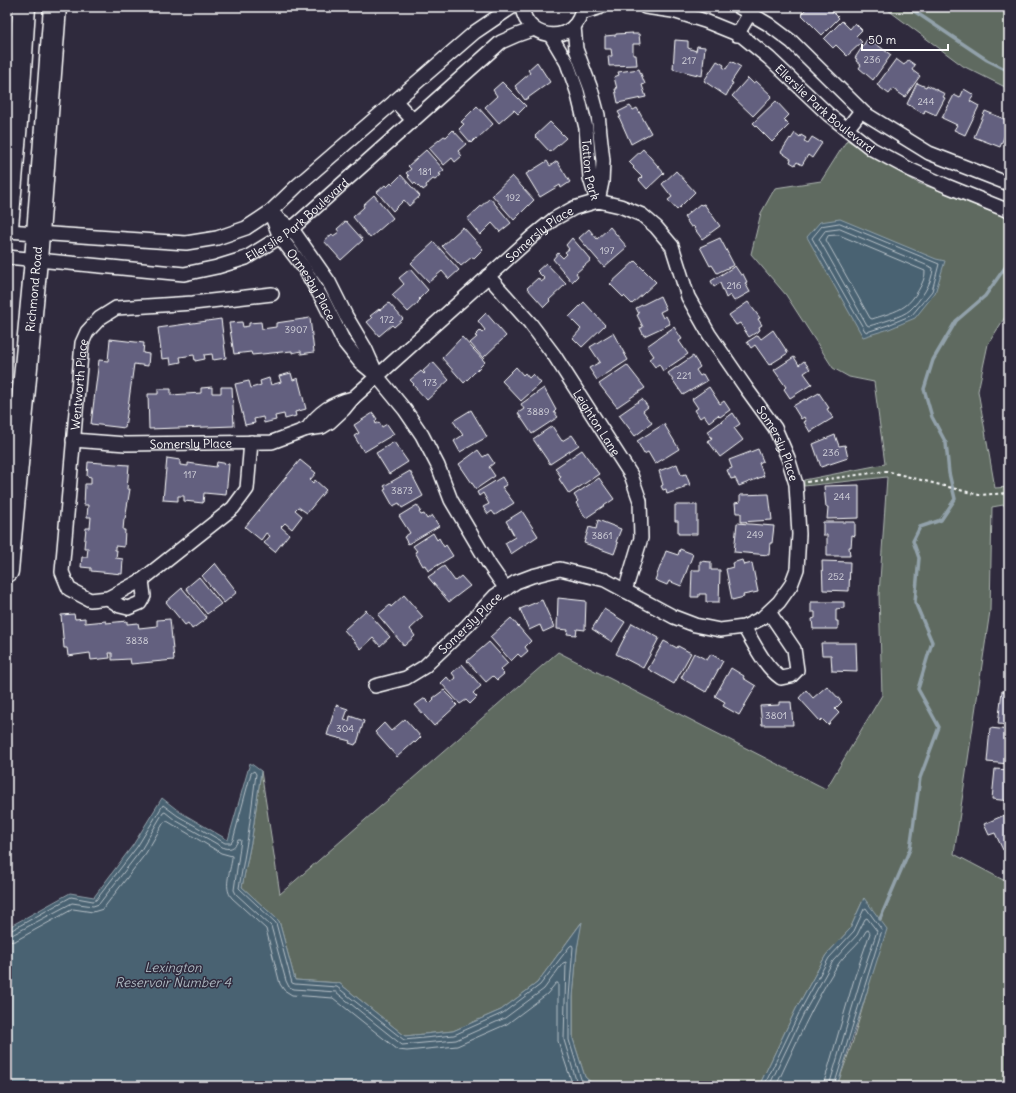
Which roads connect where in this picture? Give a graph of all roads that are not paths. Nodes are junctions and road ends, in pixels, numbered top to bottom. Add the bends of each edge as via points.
1 (24, 7) edge
2 (55, 7) edge
3 (512, 7) edge
4 (522, 7) edge
5 (601, 7) edge
6 (645, 7) edge
7 (582, 10) edge
8 (744, 10) edge
9 (574, 26) junction
10 (534, 29) junction
11 (737, 34) junction
12 (551, 36) junction
13 (395, 101) junction
14 (861, 110) junction
15 (413, 120) junction
16 (847, 129) junction
17 (1009, 184) edge
18 (598, 201) junction
19 (1009, 211) edge
20 (270, 212) junction
21 (7, 227) edge
22 (292, 229) junction
23 (7, 231) edge
24 (38, 233) junction
25 (280, 237) junction
26 (7, 258) edge
27 (36, 260) junction
28 (488, 276) junction
29 (272, 294) dead end
30 (377, 376) junction
31 (73, 440) junction
32 (251, 442) junction
33 (7, 571) edge
34 (142, 580) junction
35 (506, 589) junction
36 (625, 591) junction
37 (108, 598) junction
38 (769, 612) junction
39 (744, 627) junction
40 (375, 686) dead end

1 - 21 highway
2 - 24 highway, Richmond Road
3 - 13 street, Ellerslie Park Boulevard via 475,32
4 - 10 street via 524,16
5 - 7 street
6 - 11 street, Ellerslie Park Boulevard via 673,11
7 - 9 street
8 - 11 street
8 - 14 street, Ellerslie Park Boulevard via 792,42
9 - 12 street via 560,35
9 - 18 street, Tatton Park via 576,48 598,115 603,161
10 - 12 street
10 - 15 street, Ellerslie Park Boulevard via 501,42
11 - 16 street, Ellerslie Park Boulevard via 769,58
12 - 18 street, Tatton Park via 567,63 577,91 586,128 590,178
13 - 15 street
13 - 20 street, Ellerslie Park Boulevard
14 - 16 street
14 - 17 street, Ellerslie Park Boulevard via 930,153
15 - 22 street, Ellerslie Park Boulevard
16 - 19 street, Ellerslie Park Boulevard via 872,149 911,170
18 - 28 street, Somersly Place via 574,208 554,219
18 - 38 street, Somersly Place via 642,215 672,246 688,297 709,334 775,428 788,458 796,484 799,534 796,569 791,585
20 - 22 street, Ormesby Place
20 - 24 street, Ellerslie Park Boulevard via 246,228 218,238 186,243
20 - 25 street, Ormesby Place
22 - 25 street, Ellerslie Park Boulevard
22 - 30 street, Ormesby Place via 329,282 365,348
23 - 24 street, Ellerslie Park Boulevard
24 - 27 highway, Richmond Road
25 - 27 street, Ellerslie Park Boulevard via 246,258 184,274
25 - 30 street, Ormesby Place via 304,268 344,342 360,362
26 - 27 street, Ellerslie Park Boulevard
27 - 33 highway, Richmond Road
28 - 30 street, Somersly Place
28 - 36 street, Leighton Lane via 530,323 554,355 630,475 640,501 641,538
29 - 31 street, Wentworth Place via 116,308 100,318 87,332 82,344
30 - 32 street, Somersly Place via 353,398 326,409 307,429 272,442
30 - 35 street, Ormesby Place via 422,435 452,500
31 - 32 street, Somersly Place via 126,444
31 - 37 street, Wentworth Place via 62,572 69,590 90,600
32 - 34 street, Wentworth Place via 247,489 233,508
34 - 37 street, Wentworth Place
34 - 37 street via 144,596 140,603 128,608
35 - 36 street, Somersly Place via 532,576 560,569 605,580
35 - 40 street, Somersly Place via 495,596 424,667 406,678
36 - 39 street, Somersly Place via 695,625 720,630
38 - 39 street, Somersly Place
38 - 39 street via 794,650 797,670 791,676 781,678 774,673 763,660

